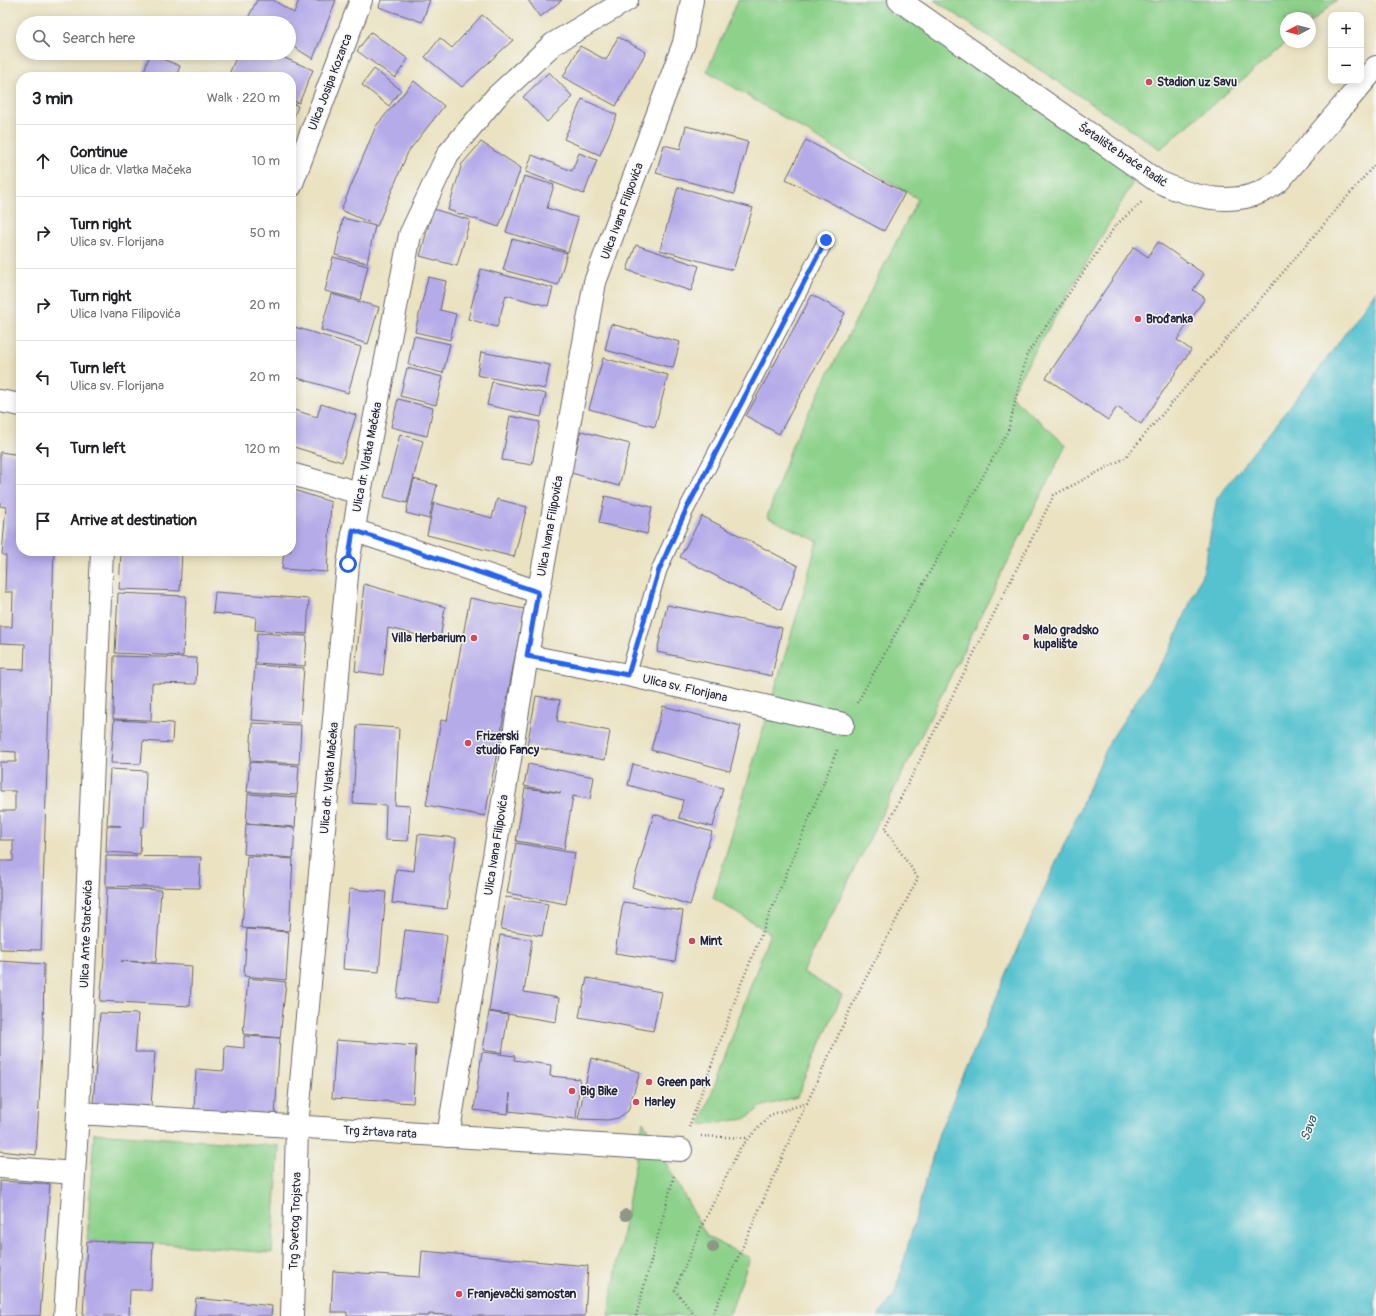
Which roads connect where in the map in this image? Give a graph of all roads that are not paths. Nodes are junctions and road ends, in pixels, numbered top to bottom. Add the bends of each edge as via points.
1 (361, 0) edge
2 (627, 0) edge
3 (692, 0) edge
4 (899, 0) edge
5 (1376, 67) edge
6 (296, 173) edge
7 (826, 240) dead end
8 (0, 401) edge
9 (16, 404) edge
10 (296, 475) edge
11 (360, 493) junction
12 (353, 530) junction
13 (102, 556) edge
14 (538, 592) junction
15 (527, 656) junction
16 (628, 675) junction
17 (843, 724) dead end
18 (78, 1113) junction
19 (297, 1126) junction
20 (448, 1136) junction
21 (688, 1143) road end
22 (0, 1167) edge
23 (74, 1173) junction
24 (65, 1316) edge
25 (292, 1316) edge

1 - 6 street, Ulica Josipa Kozarca
2 - 11 street, Ulica dr. Vlatka Mačeka via 553,44 496,97 448,154 410,236
3 - 14 street, Ulica Ivana Filipovića via 684,42 595,282
4 - 5 street, Šetalište braće Radić via 1157,181 1178,190 1212,198 1234,198 1259,193 1278,182
7 - 16 lane via 686,510 659,570
8 - 9 street
10 - 11 street
11 - 12 street, Ulica dr. Vlatka Mačeka
12 - 14 street
12 - 19 street, Ulica dr. Vlatka Mačeka
13 - 18 street, Ulica Ante Starčevića
14 - 15 street, Ulica Ivana Filipovića
15 - 16 street, Ulica sv. Florijana
15 - 20 street, Ulica Ivana Filipovića
16 - 17 street, Ulica sv. Florijana
18 - 19 street, Trg žrtava rata
18 - 23 street, Ulica Ante Starčevića
19 - 20 street, Trg žrtava rata
19 - 25 street, Trg Svetog Trojstva
20 - 21 street, Trg žrtava rata
22 - 23 street
23 - 24 street, Ulica Ante Starčevića

